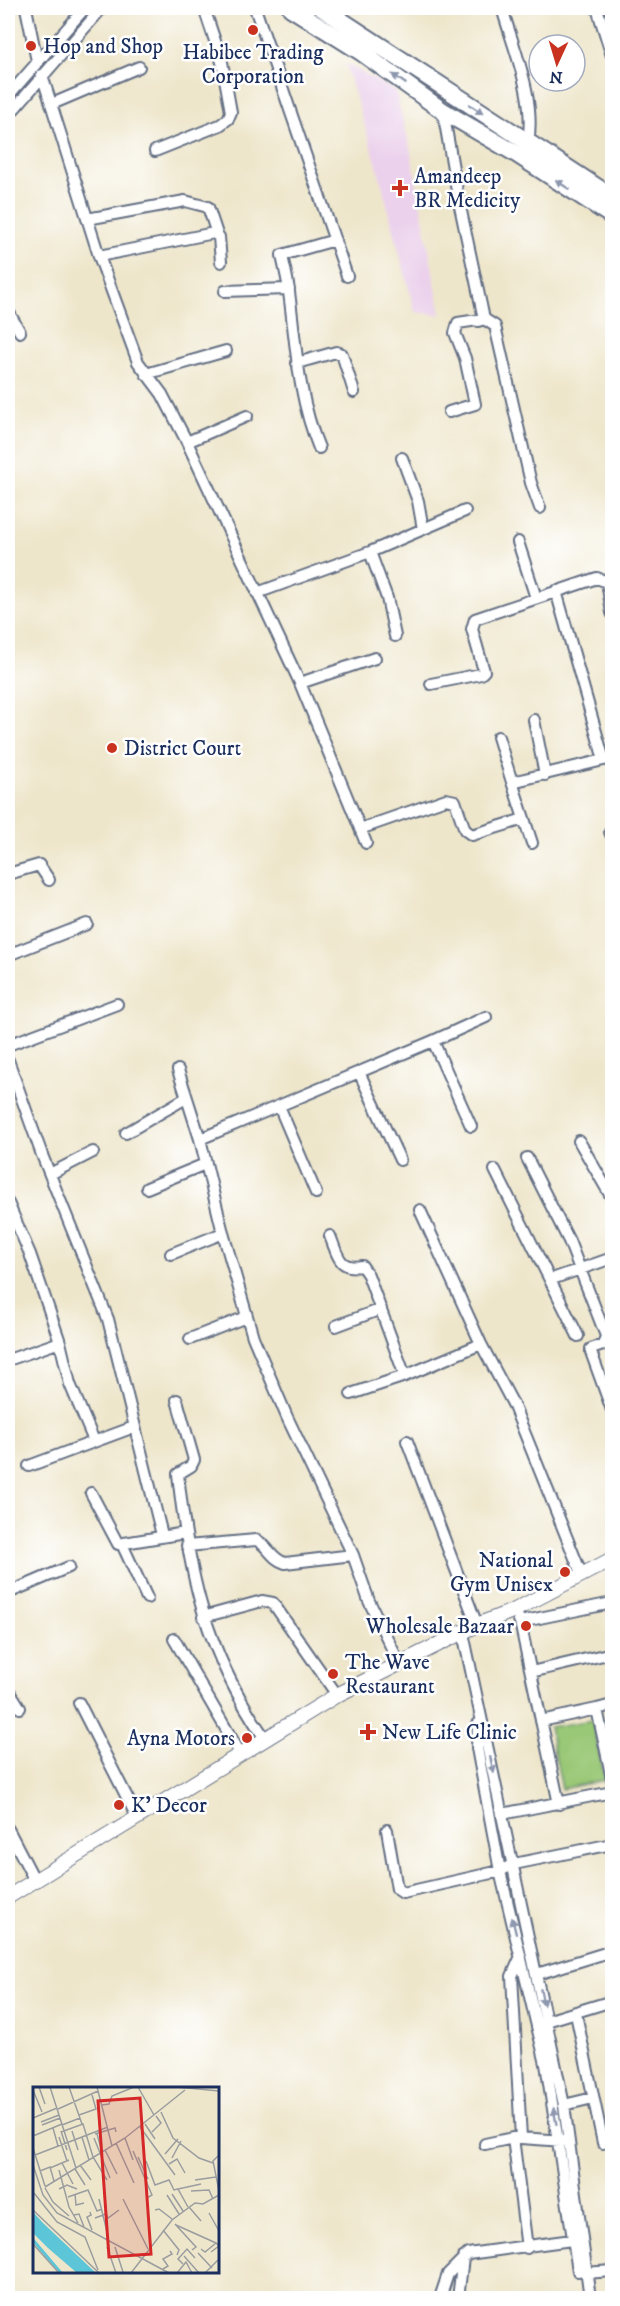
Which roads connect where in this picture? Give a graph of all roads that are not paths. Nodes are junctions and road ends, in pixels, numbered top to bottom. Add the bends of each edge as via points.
1 (26, 8) edge
2 (86, 8) edge
3 (102, 8) edge
4 (204, 8) edge
5 (255, 8) edge
6 (291, 8) edge
7 (322, 8) edge
8 (502, 8) edge
9 (597, 8) edge
10 (612, 56) edge
11 (37, 62) junction
12 (139, 67) dead end
13 (42, 75) junction
14 (8, 96) edge
15 (52, 104) junction
16 (444, 111) junction
17 (8, 116) edge
18 (528, 143) junction
19 (155, 151) dead end
20 (612, 197) edge
21 (612, 216) edge
22 (87, 219) junction
23 (217, 234) junction
24 (335, 240) junction
25 (99, 256) junction
26 (221, 262) dead end
27 (347, 276) dead end
28 (289, 289) junction
29 (225, 291) dead end
30 (8, 311) edge
31 (484, 319) junction
32 (20, 332) dead end
33 (226, 351) dead end
34 (297, 363) junction
35 (146, 374) junction
36 (354, 392) dead end
37 (449, 412) dead end
38 (247, 416) dead end
39 (187, 442) junction
40 (319, 448) dead end
41 (402, 458) dead end
42 (540, 508) dead end
43 (465, 511) dead end
44 (423, 529) junction
45 (518, 542) dead end
46 (370, 552) junction
47 (556, 591) junction
48 (257, 592) junction
49 (536, 598) junction
50 (612, 613) edge
51 (395, 636) dead end
52 (375, 658) dead end
53 (300, 683) junction
54 (431, 684) dead end
55 (534, 720) dead end
56 (498, 737) dead end
57 (608, 759) edge
58 (545, 775) junction
59 (512, 782) junction
60 (524, 819) junction
61 (360, 829) junction
62 (366, 843) dead end
63 (532, 843) dead end
64 (8, 874) edge
65 (49, 879) dead end
66 (87, 924) dead end
67 (8, 955) edge
68 (117, 1004) dead end
69 (486, 1017) dead end
70 (433, 1041) junction
71 (8, 1045) edge
72 (8, 1060) edge
73 (178, 1070) dead end
74 (359, 1072) junction
75 (186, 1098) junction
76 (279, 1107) junction
77 (471, 1126) dead end
78 (126, 1133) dead end
79 (200, 1139) junction
80 (579, 1141) dead end
81 (93, 1152) dead end
82 (527, 1158) dead end
83 (400, 1160) dead end
84 (205, 1164) junction
85 (495, 1170) dead end
86 (50, 1174) junction
87 (147, 1188) dead end
88 (316, 1193) dead end
89 (612, 1198) edge
90 (8, 1203) edge
91 (420, 1210) dead end
92 (223, 1233) junction
93 (330, 1236) dead end
94 (171, 1254) dead end
95 (612, 1258) edge
96 (582, 1270) junction
97 (552, 1279) junction
98 (381, 1309) junction
99 (246, 1317) junction
100 (336, 1326) dead end
101 (578, 1336) dead end
102 (190, 1339) dead end
103 (60, 1342) junction
104 (481, 1344) junction
105 (8, 1360) edge
106 (405, 1376) junction
107 (351, 1394) dead end
108 (177, 1400) dead end
109 (612, 1410) edge
110 (134, 1427) junction
111 (94, 1441) junction
112 (407, 1441) dead end
113 (29, 1466) dead end
114 (91, 1493) dead end
115 (185, 1533) junction
116 (162, 1535) junction
117 (122, 1544) junction
118 (188, 1546) junction
119 (352, 1555) junction
120 (612, 1559) edge
121 (69, 1568) dead end
122 (581, 1573) junction
123 (8, 1593) edge
124 (147, 1598) dead end
125 (612, 1604) edge
126 (517, 1616) junction
127 (203, 1617) junction
128 (477, 1625) junction
129 (463, 1633) junction
130 (174, 1639) dead end
131 (612, 1653) edge
132 (400, 1665) junction
133 (531, 1672) junction
134 (8, 1689) edge
135 (337, 1695) junction
136 (79, 1703) dead end
137 (612, 1705) edge
138 (20, 1708) dead end
139 (478, 1708) junction
140 (597, 1709) junction
141 (541, 1721) junction
142 (264, 1737) junction
143 (240, 1753) junction
144 (612, 1779) edge
145 (612, 1792) edge
146 (559, 1804) junction
147 (502, 1814) junction
148 (137, 1817) junction
149 (8, 1829) edge
150 (387, 1830) dead end
151 (612, 1844) edge
152 (514, 1864) junction
153 (500, 1870) junction
154 (35, 1881) junction
155 (8, 1897) edge
156 (612, 1951) edge
157 (521, 1956) junction
158 (537, 1974) junction
159 (612, 2001) edge
160 (576, 2014) junction
161 (542, 2023) junction
162 (593, 2098) junction
163 (564, 2105) junction
164 (517, 2138) junction
165 (565, 2142) junction
166 (603, 2143) dead end
167 (485, 2144) dead end
168 (572, 2240) junction
169 (527, 2248) junction
170 (463, 2258) junction
171 (612, 2271) edge
172 (585, 2273) junction
173 (440, 2298) edge
174 (458, 2298) edge
175 (583, 2298) edge
176 (590, 2298) edge

1 - 11 street
2 - 11 street
3 - 13 street
4 - 19 street via 222,62 231,112 220,125
5 - 24 street
16 -> 6 highway
7 -> 18 highway
8 - 18 street via 526,93 531,123
9 - 10 street
11 - 14 street
12 - 15 street
13 - 15 street
13 - 17 street
15 - 22 street
21 -> 16 highway
16 - 31 street
18 - 20 highway
22 - 23 street via 195,201 208,207
22 - 25 street
23 - 25 street
23 - 26 street
24 - 27 street
24 - 28 street via 282,255
25 - 35 street
28 - 29 street
28 - 34 street
30 - 32 street
31 - 37 street via 458,323 455,333 475,404
31 - 42 street via 495,326
33 - 35 street
34 - 36 street via 336,352 342,354
34 - 40 street via 308,420
35 - 39 street via 162,394
38 - 39 street
39 - 48 street
41 - 44 street via 418,501
43 - 44 street
44 - 46 street
45 - 49 street
46 - 48 street
46 - 51 street via 387,598
47 - 49 street
47 - 50 street via 602,579 607,582
47 - 57 street
48 - 53 street
49 - 54 street via 475,619 472,629 484,668 481,674
52 - 53 street
53 - 61 street
55 - 58 street
56 - 59 street
57 - 58 street
58 - 59 street
59 - 60 street
60 - 61 street via 472,836 465,830 455,801 446,799
60 - 63 street
61 - 62 street
64 - 65 street via 39,865
66 - 67 street
68 - 71 street
69 - 70 street
70 - 74 street
70 - 77 street
72 - 86 street
73 - 75 street
74 - 76 street
74 - 83 street
75 - 78 street
75 - 79 street
76 - 79 street
76 - 88 street
79 - 84 street
80 - 89 street
81 - 86 street
82 - 96 street
84 - 87 street
84 - 92 street
85 - 97 street
86 - 110 street via 108,1319
90 - 103 street
91 - 104 street
92 - 94 street
92 - 99 street
93 - 98 street via 342,1264 364,1268
95 - 96 street
96 - 97 street
96 - 109 street via 606,1336 603,1345 591,1349 591,1356
97 - 101 street
98 - 100 street
98 - 106 street
99 - 102 street
99 - 119 street via 287,1418
103 - 105 street
103 - 111 street via 70,1384
104 - 106 street
104 - 122 street via 513,1404
106 - 107 street
108 - 115 street via 194,1463 178,1474
110 - 111 street
110 - 116 street
111 - 113 street
112 - 128 street
114 - 117 street via 115,1541
115 - 116 street
115 - 118 street
116 - 117 street
117 - 124 street
118 - 119 street via 256,1540 275,1559 285,1563
118 - 127 street
119 - 132 street
120 - 122 main road
121 - 123 street
122 - 126 main road
125 - 126 street
126 - 128 main road
126 - 133 street
127 - 135 street via 262,1601 273,1603
127 - 142 street via 229,1681
128 - 129 main road
129 - 132 main road
129 - 139 street
130 - 143 street
131 - 133 street
132 - 135 main road
133 - 141 street
134 - 138 street
135 - 142 main road
136 - 148 street
137 - 140 street
139 -> 147 street
139 - 153 street via 477,1748
140 - 141 street
140 - 144 street
141 - 146 street
142 - 143 main road
143 - 148 main road
145 - 146 street
146 - 147 street
147 - 152 street
148 - 154 main road
149 - 154 street
150 - 153 street via 399,1892 410,1893
151 - 152 street
152 - 153 street
152 - 158 street
157 -> 153 street
154 - 155 main road
156 - 158 street
157 - 161 street
157 - 164 street via 512,1976
158 -> 161 street
159 - 160 street
160 - 161 street
160 - 162 street
161 - 163 street
165 -> 161 street
162 - 163 street
162 - 166 street
163 - 165 street
164 - 165 street
164 - 167 street
164 - 169 street
165 - 168 street
165 - 172 street
168 - 169 street
168 - 175 street
169 - 170 street via 468,2254
170 - 173 street via 448,2274
170 - 174 street
171 - 172 street
172 - 176 street

